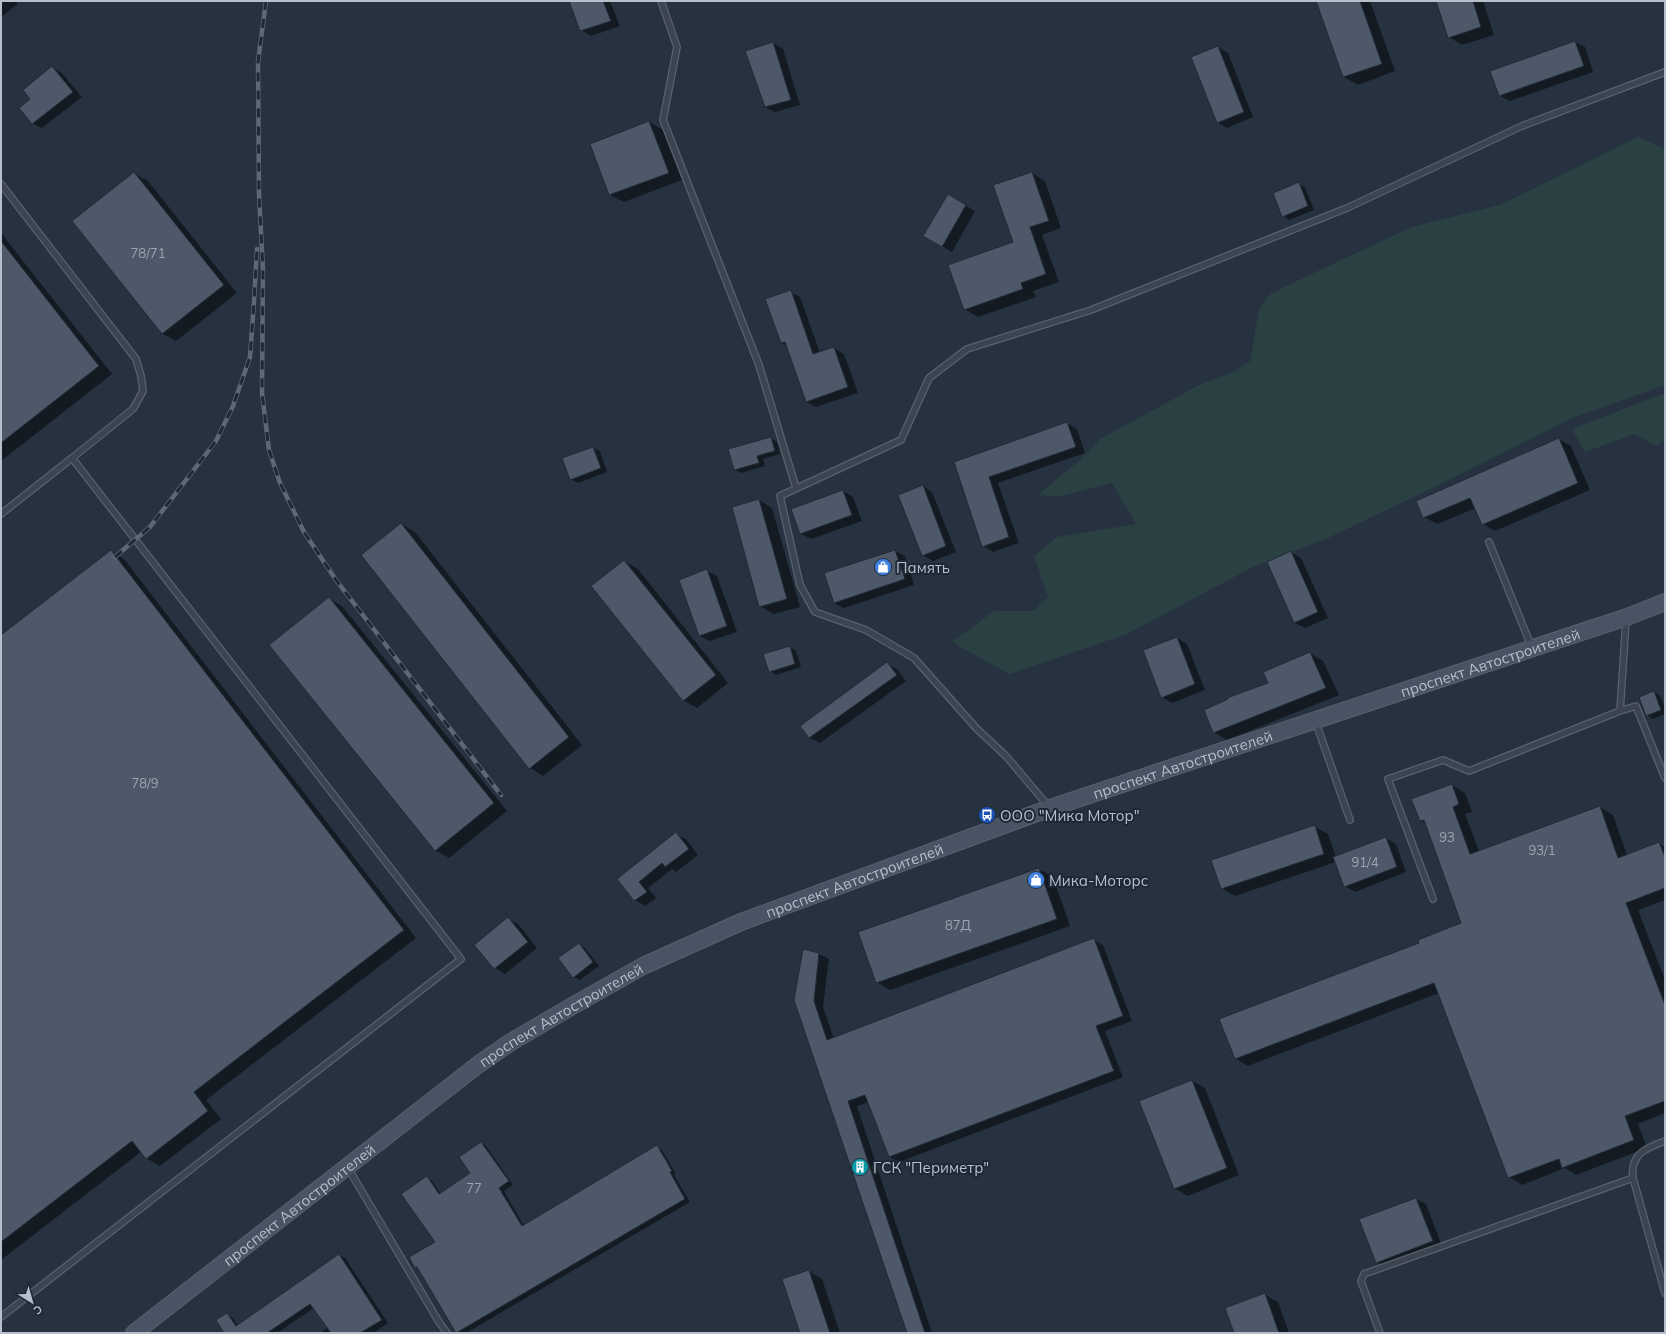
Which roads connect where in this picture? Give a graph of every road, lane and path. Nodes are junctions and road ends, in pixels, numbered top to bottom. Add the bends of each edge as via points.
1 (660, 1) edge
2 (1665, 72) edge
3 (1, 184) edge
4 (72, 458) junction
5 (796, 488) junction
6 (1, 514) edge
7 (1489, 542) dead end
8 (1665, 602) edge
9 (1627, 616) junction
10 (1532, 648) junction
11 (1620, 711) junction
12 (1315, 720) junction
13 (1665, 778) edge
14 (1050, 808) junction
15 (1350, 820) dead end
16 (1433, 899) dead end
17 (1665, 1140) edge
18 (347, 1166) junction
19 (1633, 1178) junction
20 (1665, 1293) edge
21 (1, 1317) edge
22 (134, 1333) edge
23 (447, 1333) edge
24 (1380, 1333) edge

1 - 5 lane via 677,47 663,120 760,365
2 - 5 lane via 1522,126 1347,208 1099,307 967,350 929,378 901,440
3 - 4 lane via 136,359 141,376 142,391 134,409
4 - 6 lane
4 - 21 lane via 461,959
5 - 14 lane via 780,496 800,585 815,612 866,630 914,658 977,729 1006,756
7 - 10 lane
8 - 9 main road, проспект Автостроителей
9 - 10 main road, проспект Автостроителей
9 - 11 lane
10 - 12 main road, проспект Автостроителей
11 - 13 lane via 1636,706
11 - 16 lane via 1469,771 1443,760 1388,779
12 - 14 main road, проспект Автостроителей
12 - 15 lane
14 - 18 main road, проспект Автостроителей via 742,922 643,966 505,1046
17 - 19 lane via 1637,1156 1632,1168
18 - 22 main road, проспект Автостроителей
18 - 23 lane
19 - 20 lane
19 - 24 lane via 1364,1274 1361,1281

